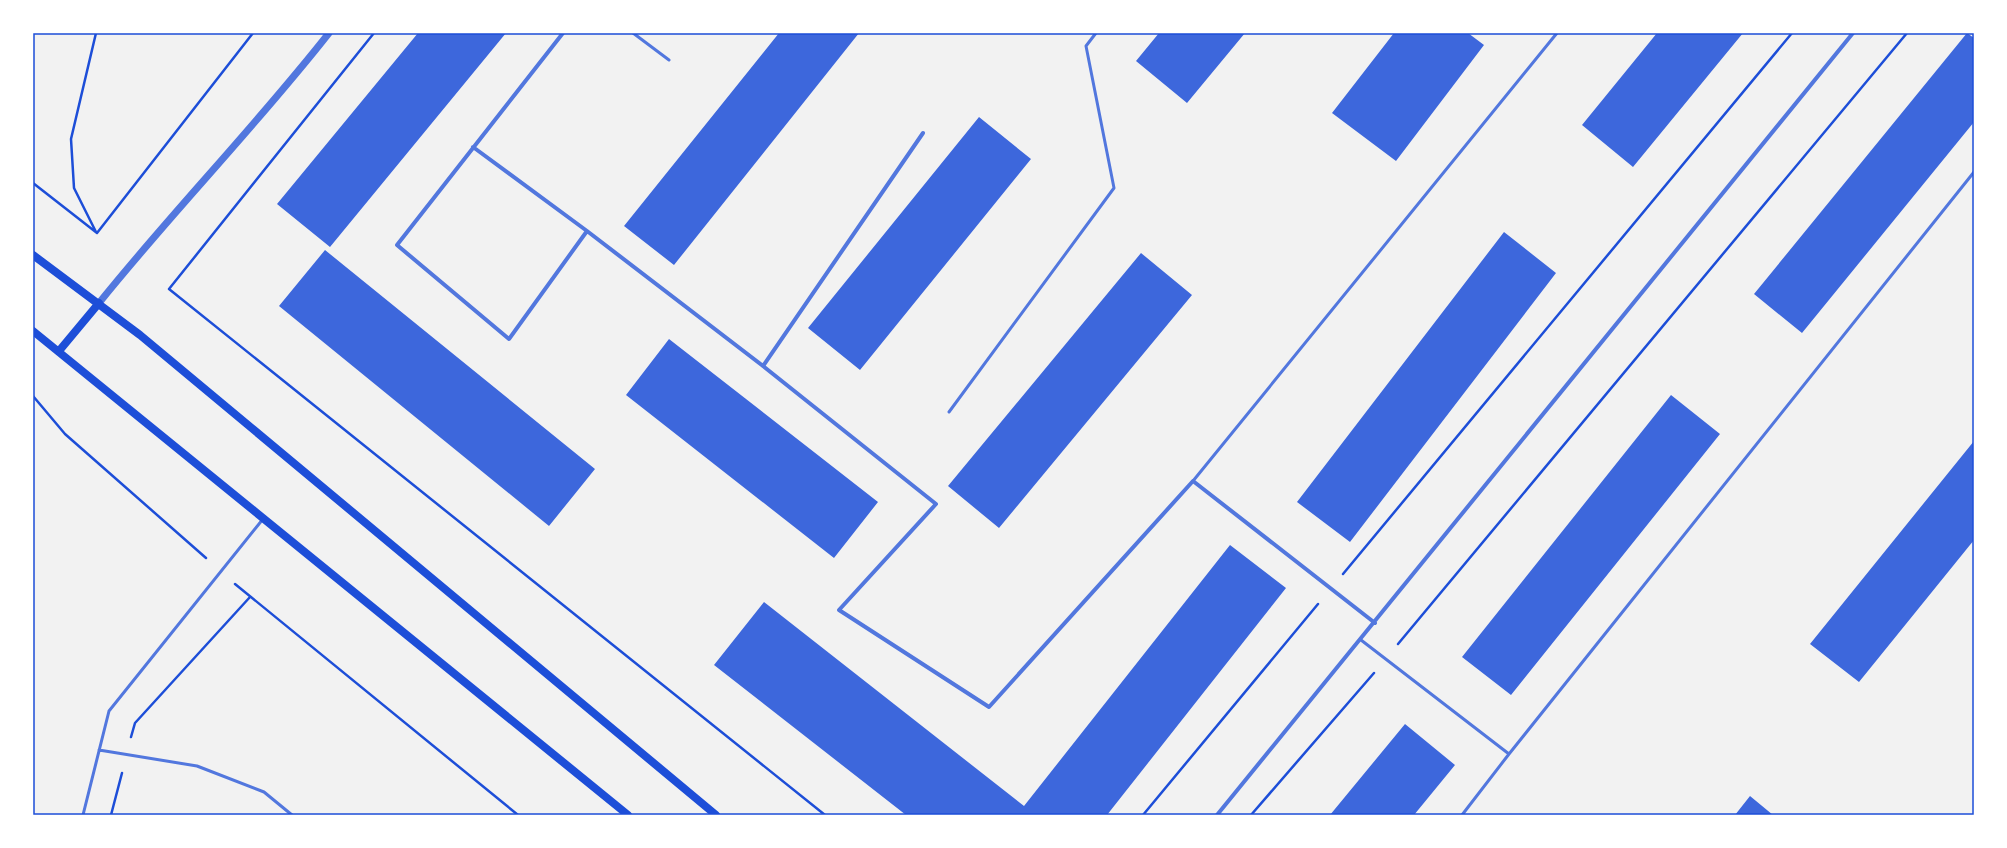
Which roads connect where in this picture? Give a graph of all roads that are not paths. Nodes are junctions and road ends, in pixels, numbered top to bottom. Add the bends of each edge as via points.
1 (329, 33) edge
2 (563, 33) edge
3 (633, 33) edge
4 (1096, 33) edge
5 (1557, 33) edge
6 (1853, 33) edge
7 (669, 60) dead end
8 (923, 133) dead end
9 (473, 147) junction
10 (1974, 172) edge
11 (587, 231) junction
12 (33, 255) edge
13 (98, 303) junction
14 (33, 331) edge
15 (59, 351) junction
16 (763, 366) junction
17 (949, 412) dead end
18 (1194, 481) junction
19 (264, 518) junction
20 (1375, 622) junction
21 (1361, 640) junction
22 (99, 750) junction
23 (1509, 754) junction
24 (83, 815) edge
25 (292, 815) edge
26 (628, 815) edge
27 (716, 815) edge
28 (1217, 815) edge
29 (1462, 815) edge

1 - 13 street via 290,82
2 - 9 street
3 - 7 lane
4 - 17 lane via 1086,46 1114,188
5 - 18 lane
6 - 20 street
8 - 16 street
9 - 11 street
9 - 11 street via 397,245 509,339
10 - 23 lane
11 - 16 street
12 - 13 main road
13 - 15 main road
13 - 27 main road
14 - 15 main road
15 - 19 main road
16 - 18 street via 936,504 839,610 989,707
18 - 20 street
19 - 22 lane via 109,710
19 - 26 main road
20 - 21 street
21 - 23 lane
21 - 28 street
22 - 24 lane
22 - 25 lane via 197,766 264,792
23 - 29 lane

